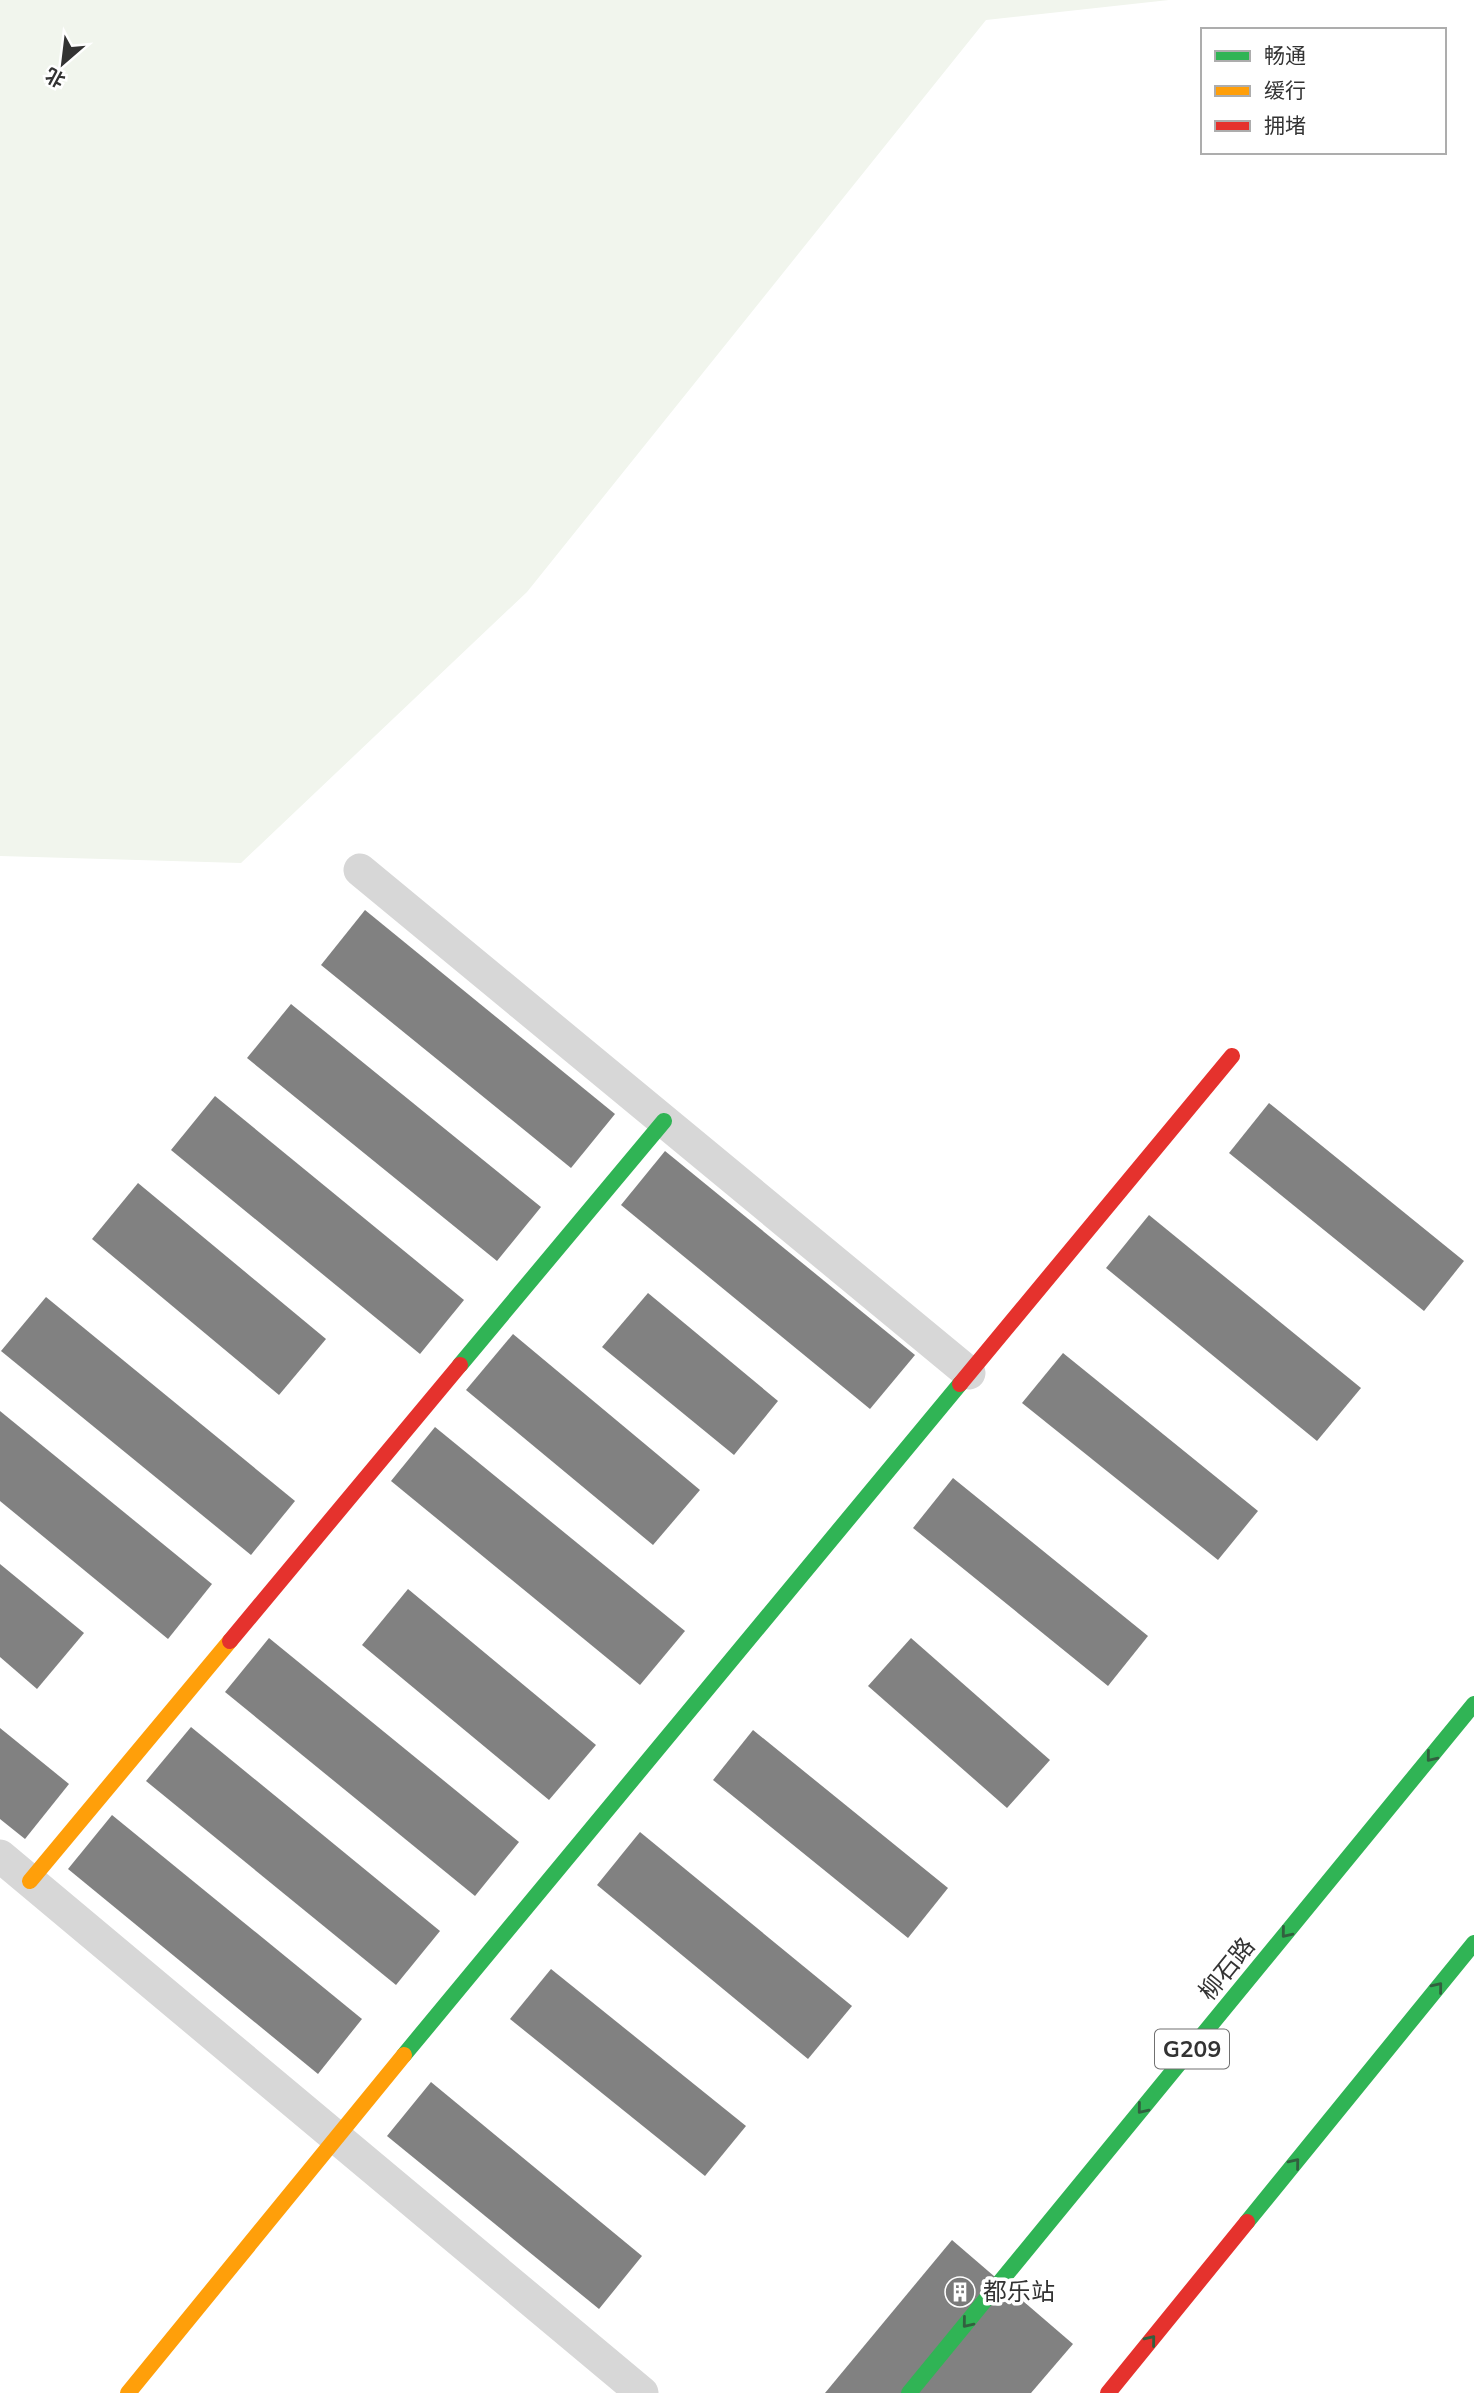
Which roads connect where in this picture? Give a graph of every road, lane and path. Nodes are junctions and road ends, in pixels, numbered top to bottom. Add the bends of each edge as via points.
1 (360, 870) dead end
2 (1232, 1056) dead end
3 (664, 1121) junction
4 (969, 1373) junction
5 (1474, 1704) edge
6 (0, 1856) edge
7 (30, 1881) junction
8 (1474, 1943) edge
9 (336, 2137) junction
10 (128, 2393) edge
11 (642, 2393) edge
12 (909, 2393) edge
13 (1108, 2393) edge

1 - 3 street
2 - 4 main road
3 - 4 street
3 - 7 main road
4 - 9 main road
5 -> 12 main road, 柳石路 / G209
6 - 7 street
7 - 9 street
13 -> 8 main road
9 - 10 main road
9 - 11 street

